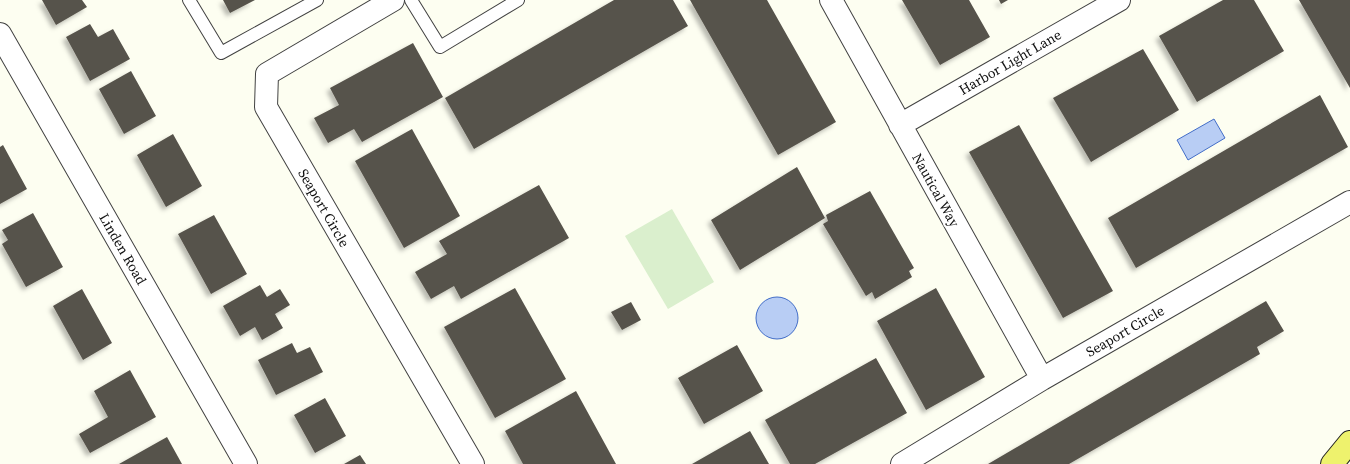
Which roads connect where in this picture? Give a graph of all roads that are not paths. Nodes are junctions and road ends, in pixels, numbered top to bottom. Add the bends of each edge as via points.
1 (189, 0) edge
2 (317, 0) edge
3 (393, 0) edge
4 (411, 0) edge
5 (518, 0) edge
6 (831, 0) edge
7 (1119, 0) edge
8 (0, 34) edge
9 (900, 125) junction
10 (1350, 202) edge
11 (1042, 379) junction
12 (1350, 442) edge
13 (246, 464) edge
14 (473, 464) edge
15 (902, 464) edge
16 (1332, 464) edge

1 - 2 lane via 221,53
3 - 14 street, Seaport Circle via 267,74 266,107
4 - 5 lane via 440,47
6 - 9 street, Nautical Way
7 - 9 street, Harbor Light Lane
8 - 13 street, Linden Road
9 - 11 street, Nautical Way
10 - 11 street, Seaport Circle
11 - 15 street, Seaport Circle
12 - 16 main road

